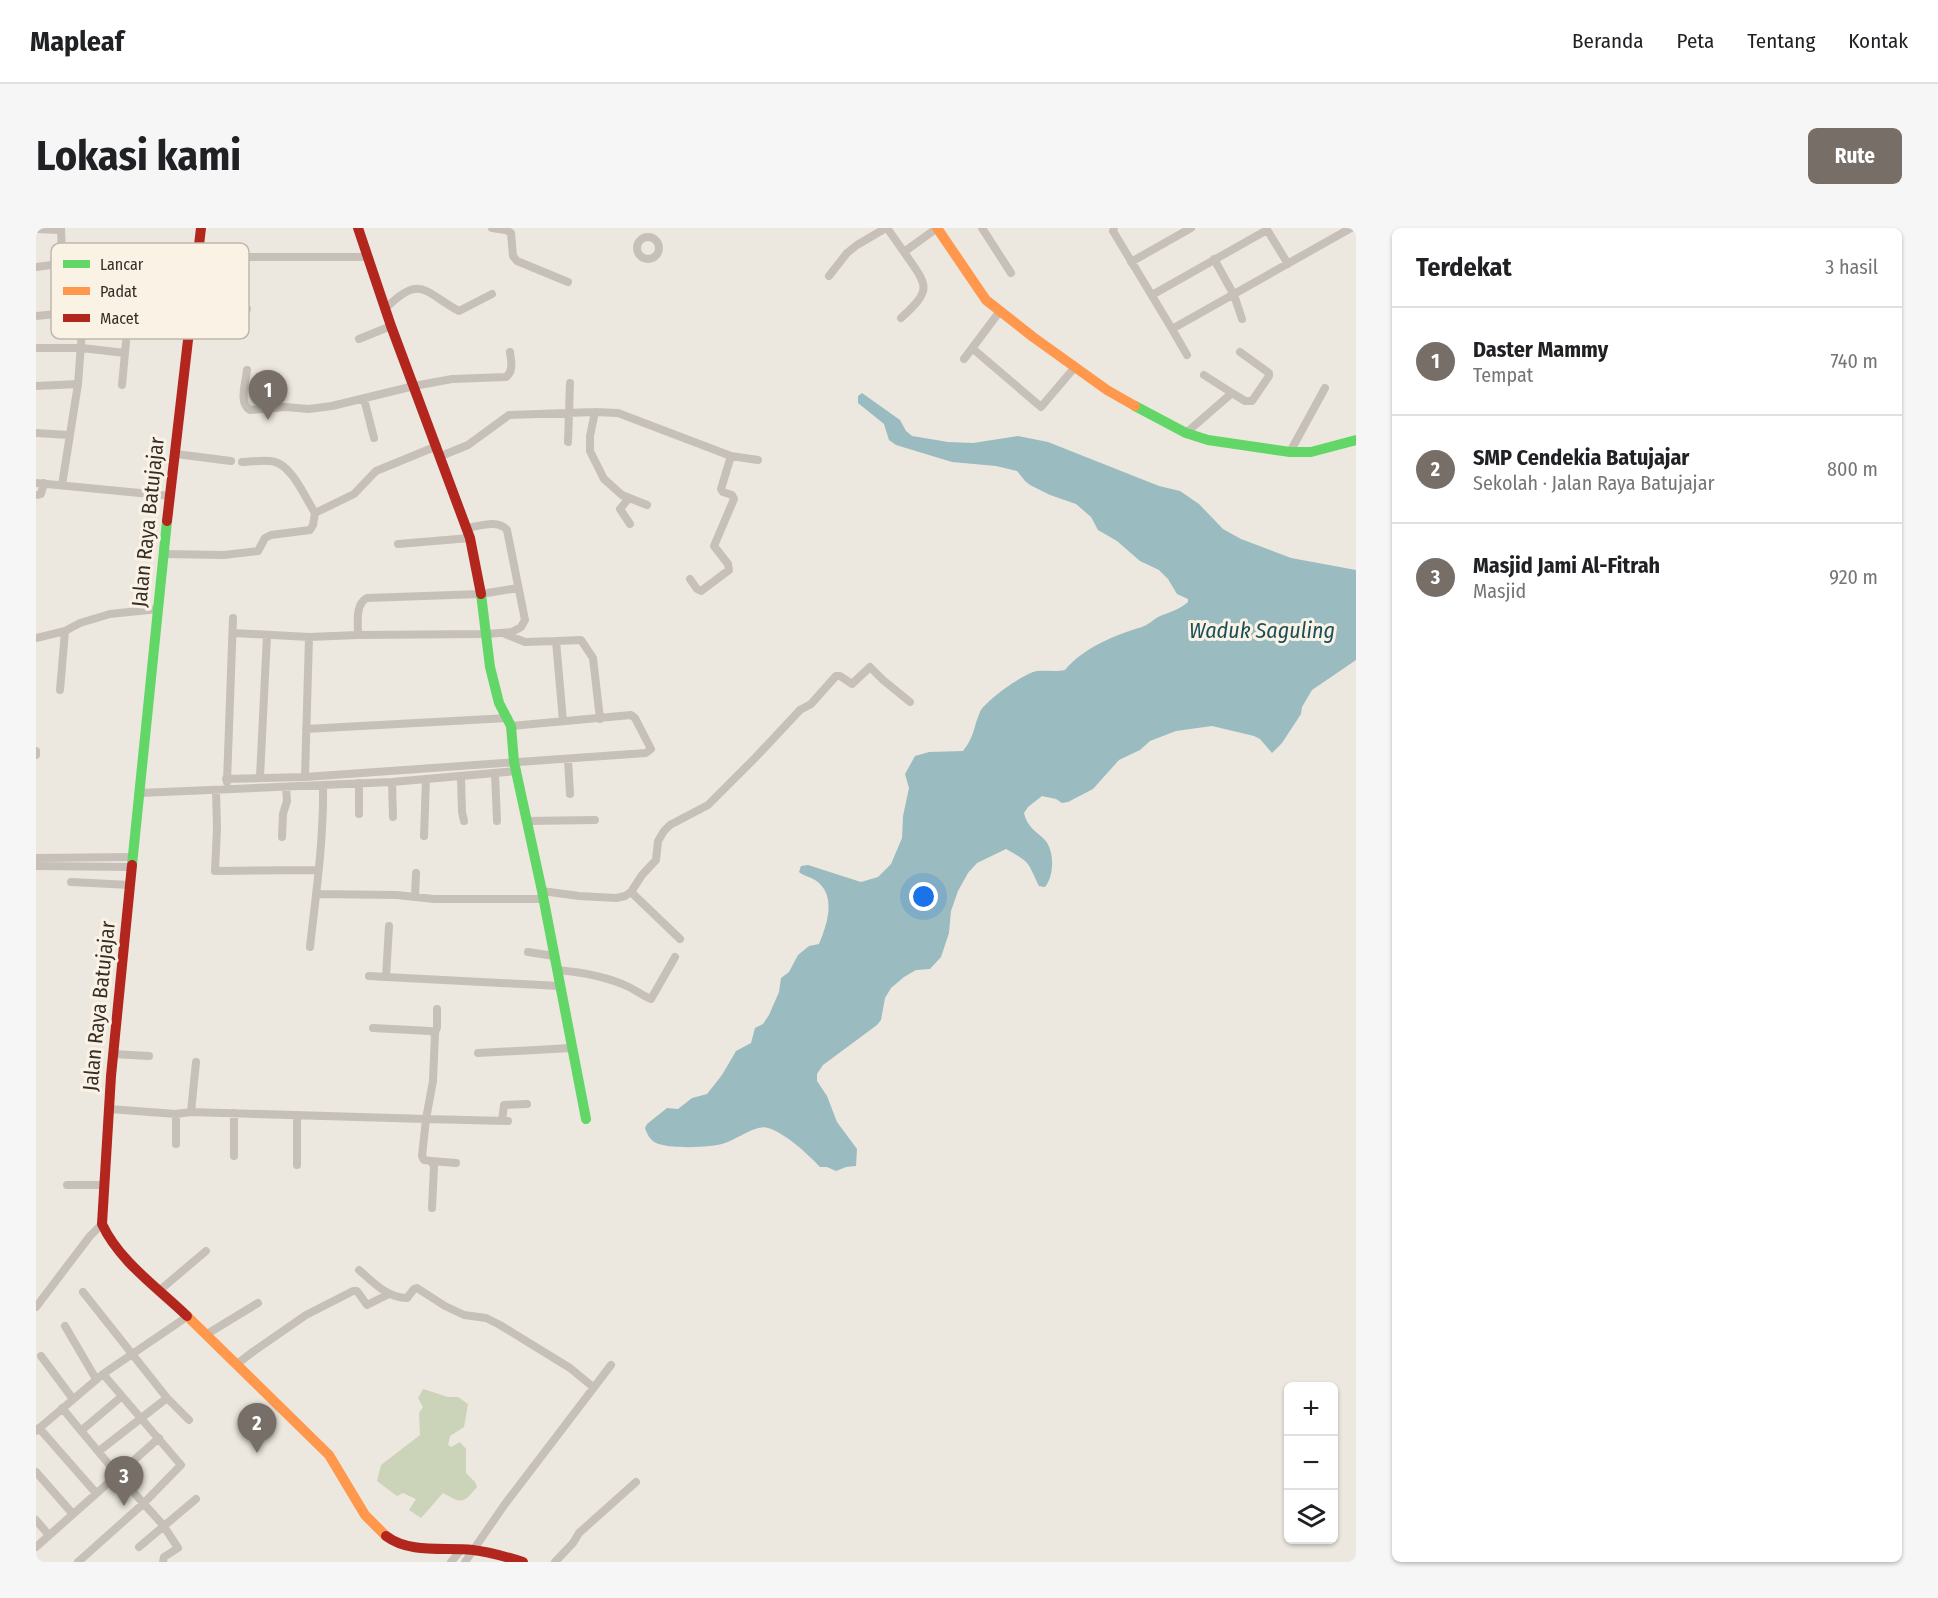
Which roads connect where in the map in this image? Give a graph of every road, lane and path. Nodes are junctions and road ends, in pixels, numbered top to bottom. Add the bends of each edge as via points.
1 (201, 228) edge
2 (358, 228) edge
3 (492, 228) edge
4 (651, 228) edge
5 (886, 228) edge
6 (937, 228) edge
7 (982, 228) edge
8 (1114, 228) edge
9 (1191, 228) edge
10 (1351, 228) edge
11 (36, 229) edge
12 (61, 229) edge
13 (1266, 229) edge
14 (649, 237) dead end
15 (200, 243) edge
16 (904, 252) junction
17 (249, 257) edge
18 (368, 257) junction
19 (1214, 259) junction
20 (1131, 262) junction
21 (1288, 264) junction
22 (51, 265) edge
23 (36, 267) edge
24 (1011, 273) dead end
25 (829, 276) dead end
26 (568, 282) dead end
27 (492, 294) dead end
28 (1152, 295) junction
29 (1234, 295) junction
30 (386, 308) junction
31 (1000, 311) junction
32 (51, 315) edge
33 (36, 316) edge
34 (901, 318) dead end
35 (1242, 319) dead end
36 (391, 326) junction
37 (1172, 329) junction
38 (82, 339) edge
39 (189, 339) edge
40 (358, 339) dead end
41 (126, 342) dead end
42 (36, 348) edge
43 (82, 348) junction
44 (972, 348) junction
45 (510, 352) dead end
46 (1240, 352) dead end
47 (125, 353) junction
48 (1187, 355) dead end
49 (964, 359) dead end
50 (1075, 367) junction
51 (247, 370) dead end
52 (1204, 375) dead end
53 (570, 383) dead end
54 (78, 384) junction
55 (36, 386) edge
56 (122, 386) dead end
57 (414, 386) junction
58 (1325, 388) dead end
59 (1232, 393) junction
60 (364, 399) junction
61 (568, 412) junction
62 (595, 412) junction
63 (36, 432) edge
64 (1186, 433) junction
65 (69, 435) junction
66 (374, 438) dead end
67 (1356, 440) edge
68 (568, 442) dead end
69 (439, 451) junction
70 (1290, 452) junction
71 (176, 454) junction
72 (731, 456) junction
73 (758, 460) dead end
74 (231, 461) dead end
75 (242, 462) dead end
76 (40, 483) edge
77 (62, 485) junction
78 (36, 495) edge
79 (171, 496) junction
80 (629, 498) junction
81 (648, 505) dead end
82 (315, 513) junction
83 (630, 524) dead end
84 (469, 533) junction
85 (398, 544) dead end
86 (164, 554) junction
87 (690, 579) dead end
88 (518, 588) junction
89 (481, 594) junction
90 (158, 609) junction
91 (233, 618) dead end
92 (65, 631) junction
93 (233, 633) junction
94 (502, 633) junction
95 (358, 634) junction
96 (486, 634) junction
97 (267, 636) junction
98 (309, 637) junction
99 (36, 638) edge
100 (556, 641) junction
101 (60, 690) dead end
102 (910, 702) dead end
103 (600, 719) junction
104 (563, 721) junction
105 (510, 722) junction
106 (306, 729) junction
107 (568, 759) junction
108 (515, 767) junction
109 (495, 774) junction
110 (260, 777) junction
111 (305, 777) junction
112 (461, 777) junction
113 (226, 779) junction
114 (426, 779) junction
115 (392, 782) junction
116 (359, 783) junction
117 (323, 785) junction
118 (286, 787) junction
119 (216, 790) junction
120 (227, 790) junction
121 (140, 793) junction
122 (570, 794) dead end
123 (359, 814) dead end
124 (393, 817) dead end
125 (596, 820) dead end
126 (464, 821) dead end
127 (497, 821) dead end
128 (527, 821) junction
129 (424, 836) dead end
130 (282, 837) dead end
131 (36, 858) edge
132 (132, 862) junction
133 (36, 866) edge
134 (318, 870) junction
135 (416, 873) dead end
136 (71, 882) dead end
137 (130, 885) junction
138 (631, 892) junction
139 (316, 894) junction
140 (542, 895) junction
141 (415, 897) junction
142 (389, 926) dead end
143 (680, 939) dead end
144 (310, 947) dead end
145 (528, 952) dead end
146 (554, 956) junction
147 (675, 957) dead end
148 (557, 970) junction
149 (369, 976) dead end
150 (386, 977) junction
151 (560, 986) junction
152 (437, 1009) dead end
153 (373, 1028) dead end
154 (435, 1033) junction
155 (571, 1048) junction
156 (478, 1053) dead end
157 (113, 1054) junction
158 (149, 1056) dead end
159 (196, 1062) dead end
160 (527, 1104) dead end
161 (109, 1109) junction
162 (192, 1112) junction
163 (234, 1113) junction
164 (176, 1114) junction
165 (297, 1116) junction
166 (426, 1119) junction
167 (586, 1119) dead end
168 (176, 1144) dead end
169 (234, 1156) dead end
170 (431, 1161) junction
171 (456, 1163) dead end
172 (297, 1165) dead end
173 (67, 1185) dead end
174 (103, 1190) junction
175 (432, 1208) dead end
176 (102, 1221) junction
177 (206, 1251) dead end
178 (359, 1270) dead end
179 (160, 1290) junction
180 (83, 1292) dead end
181 (389, 1294) junction
182 (258, 1303) dead end
183 (36, 1307) edge
184 (188, 1316) junction
185 (65, 1326) dead end
186 (207, 1334) junction
187 (133, 1354) junction
188 (41, 1356) dead end
189 (237, 1364) junction
190 (611, 1365) dead end
191 (103, 1374) junction
192 (96, 1379) junction
193 (593, 1387) junction
194 (121, 1397) junction
195 (167, 1398) junction
196 (73, 1399) junction
197 (62, 1408) junction
198 (139, 1418) junction
199 (189, 1420) dead end
200 (37, 1430) edge
201 (82, 1430) junction
202 (159, 1438) junction
203 (99, 1451) junction
204 (36, 1472) edge
205 (117, 1474) junction
206 (636, 1482) dead end
207 (96, 1493) junction
208 (196, 1499) dead end
209 (143, 1504) junction
210 (72, 1513) junction
211 (36, 1520) edge
212 (163, 1525) junction
213 (48, 1534) junction
214 (36, 1547) edge
215 (139, 1547) dead end
216 (462, 1549) junction
217 (475, 1550) junction
218 (78, 1562) edge
219 (163, 1562) edge
220 (451, 1562) edge
221 (465, 1562) edge
222 (523, 1562) edge
223 (555, 1562) edge

1 - 15 main road, Jalan Raya Batujajar
2 - 18 main road
3 - 26 street via 511,233 517,261
4 - 14 street
5 - 16 street
5 - 25 street via 848,253
6 - 16 street
6 - 31 main road via 986,300
7 - 24 street
8 - 20 street
9 - 20 street
10 - 21 street
11 - 12 street
13 - 19 street
13 - 21 street
16 - 34 street via 924,282 924,290 920,300
17 - 18 street
18 - 30 main road
19 - 28 street
19 - 29 street
20 - 28 street
21 - 29 street
22 - 23 street
27 - 30 street via 459,311 426,291 412,289
28 - 37 street
29 - 35 street
29 - 37 street
30 - 36 main road
31 - 44 street
31 - 50 main road
32 - 33 street
36 - 40 street
36 - 57 main road
37 - 48 street
38 - 43 street
39 - 71 main road, Jalan Raya Batujajar
41 - 47 street
42 - 43 street
43 - 47 street
43 - 54 street
44 - 49 street
44 - 50 street via 1041,407
45 - 57 street via 512,368 506,377 452,379
46 - 59 street via 1269,375 1252,401
47 - 56 street
50 - 64 main road via 1154,418
51 - 60 street via 243,402 250,410 309,409
52 - 59 street
53 - 61 street
54 - 55 street
54 - 65 street
57 - 60 street
57 - 69 main road
58 - 70 street
59 - 64 street
60 - 66 street
61 - 62 street
61 - 68 street
61 - 69 street via 509,415 468,445
62 - 72 street via 641,420
62 - 80 street via 590,451 604,479
63 - 65 street
64 - 70 main road
65 - 77 street
67 - 70 main road via 1311,452
69 - 82 street via 381,468 354,494
69 - 84 main road
71 - 74 street
71 - 79 main road, Jalan Raya Batujajar
72 - 73 street
72 - 87 street via 721,489 734,498 714,546 729,570 701,591
75 - 82 street via 268,461 284,466
76 - 77 street
76 - 78 street via 41,494
77 - 79 street
79 - 86 main road, Jalan Raya Batujajar
80 - 81 street
80 - 83 street via 620,510
82 - 86 street via 310,530 271,535 258,551
84 - 85 street
84 - 88 street via 497,524 505,528
84 - 89 main road
86 - 90 main road, Jalan Raya Batujajar
88 - 89 street
88 - 94 street via 524,624
89 - 95 street via 367,598 359,605
89 - 96 main road
90 - 92 street via 110,614
90 - 121 main road, Jalan Raya Batujajar
91 - 93 street
92 - 99 street
92 - 101 street
93 - 97 street
93 - 113 street
94 - 96 street
94 - 100 street via 525,642
95 - 96 street
95 - 98 street
96 - 105 main road via 494,686
97 - 98 street
97 - 110 street
98 - 106 street
100 - 103 street via 580,640 593,658
100 - 104 street
102 - 138 street via 870,667 852,684 836,676 708,805 664,831 658,841 656,860
103 - 104 street
103 - 107 street via 633,716 650,751
104 - 105 street
105 - 106 street
105 - 108 main road
106 - 111 street
107 - 108 street
107 - 122 street
108 - 109 street
108 - 111 street
108 - 128 main road
109 - 112 street
109 - 127 street
110 - 111 street
110 - 113 street
112 - 114 street
112 - 126 street
113 - 120 street
114 - 115 street
114 - 129 street
115 - 116 street
115 - 124 street
116 - 117 street
116 - 123 street
117 - 118 street
117 - 134 street via 324,825
118 - 120 street
118 - 130 street
119 - 120 street
119 - 121 street
119 - 134 street via 214,870
121 - 132 main road, Jalan Raya Batujajar
125 - 128 street
128 - 140 main road
131 - 132 street
132 - 133 street
132 - 137 main road, Jalan Raya Batujajar
134 - 139 street
135 - 141 street
136 - 137 street
137 - 157 main road, Jalan Raya Batujajar
138 - 140 street via 616,898
138 - 143 street
139 - 141 street
139 - 144 street
140 - 141 street
140 - 146 main road
142 - 150 street
145 - 146 street
146 - 148 main road
147 - 148 street via 651,999 614,982
148 - 151 main road
149 - 150 street
150 - 151 street
151 - 155 main road
152 - 154 street
153 - 154 street
154 - 166 street via 433,1081
155 - 156 street
155 - 167 main road
157 - 158 street
157 - 161 main road, Jalan Raya Batujajar
159 - 162 street
160 - 166 street via 504,1105 505,1121
161 - 164 street
161 - 174 main road, Jalan Raya Batujajar
162 - 163 street
162 - 164 street
163 - 165 street
163 - 169 street
164 - 168 street
165 - 166 street
165 - 172 street
166 - 170 street via 422,1156
170 - 171 street
170 - 175 street
173 - 174 street
174 - 176 main road, Jalan Raya Batujajar
176 - 179 main road via 108,1237 123,1256
176 - 183 street
177 - 179 street
178 - 181 street
179 - 184 main road
180 - 187 street
181 - 189 street via 367,1305 353,1291 306,1315
181 - 193 street via 407,1298 417,1288 445,1306 486,1318 570,1368
182 - 186 street
184 - 186 main road
184 - 187 street
185 - 192 street
186 - 189 main road
187 - 191 street
187 - 195 street
188 - 196 street
189 - 216 main road via 329,1455 380,1532 406,1547
190 - 193 street
191 - 192 street
191 - 194 street
192 - 196 street
193 - 217 street
194 - 198 street
194 - 201 street
195 - 198 street
195 - 199 street
196 - 197 street
197 - 200 street
197 - 201 street
198 - 202 street
198 - 203 street
200 - 207 street
201 - 203 street
202 - 205 street
202 - 209 street via 181,1466
203 - 205 street
204 - 210 street
205 - 207 street
205 - 209 street
206 - 223 street via 579,1533
207 - 210 street
208 - 212 street
209 - 212 street
209 - 218 street
210 - 213 street
211 - 213 street
212 - 215 street
212 - 219 street via 179,1549 164,1557
213 - 214 street
216 - 217 main road
216 - 220 street
217 - 221 street
217 - 222 main road

